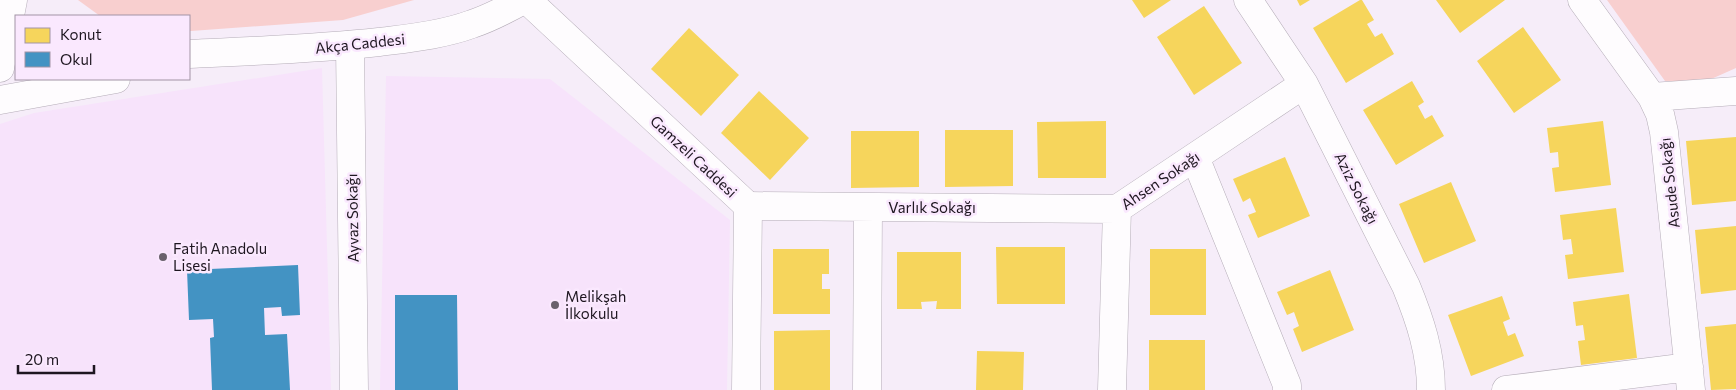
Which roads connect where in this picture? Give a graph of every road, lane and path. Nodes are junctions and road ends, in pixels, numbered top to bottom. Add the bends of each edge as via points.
1 (13, 0) edge
2 (524, 0) edge
3 (528, 0) edge
4 (1248, 0) edge
5 (1582, 0) edge
6 (8, 37) edge
7 (350, 45) junction
8 (190, 54) edge
9 (0, 68) edge
10 (110, 80) edge
11 (1304, 84) junction
12 (1736, 91) edge
13 (1652, 97) junction
14 (0, 100) edge
15 (1195, 156) junction
16 (748, 206) junction
17 (868, 207) junction
18 (1117, 209) junction
19 (1690, 379) edge
20 (354, 390) edge
21 (746, 390) edge
22 (867, 390) edge
23 (1112, 390) edge
24 (1286, 390) edge
25 (1431, 390) edge
26 (1506, 390) edge

1 - 6 street
2 - 7 street, Akça Caddesi via 490,17 446,32
3 - 16 street, Gamzeli Caddesi
4 - 11 street, Aziz Sokağı
5 - 13 street, Asude Sokağı
6 - 9 street
7 - 8 street, Akça Caddesi
7 - 20 street, Ayvaz Sokağı
10 - 14 street
11 - 15 street, Ahsen Sokağı
11 - 25 street, Aziz Sokağı via 1406,286 1428,350
12 - 13 street
13 - 19 street, Asude Sokağı via 1664,132
15 - 18 street, Ahsen Sokağı
15 - 24 street
16 - 17 street, Varlık Sokağı
16 - 21 street, Gamzeli Caddesi
17 - 18 street, Varlık Sokağı
17 - 22 street
18 - 23 street, Ahsen Sokağı
19 - 26 street

